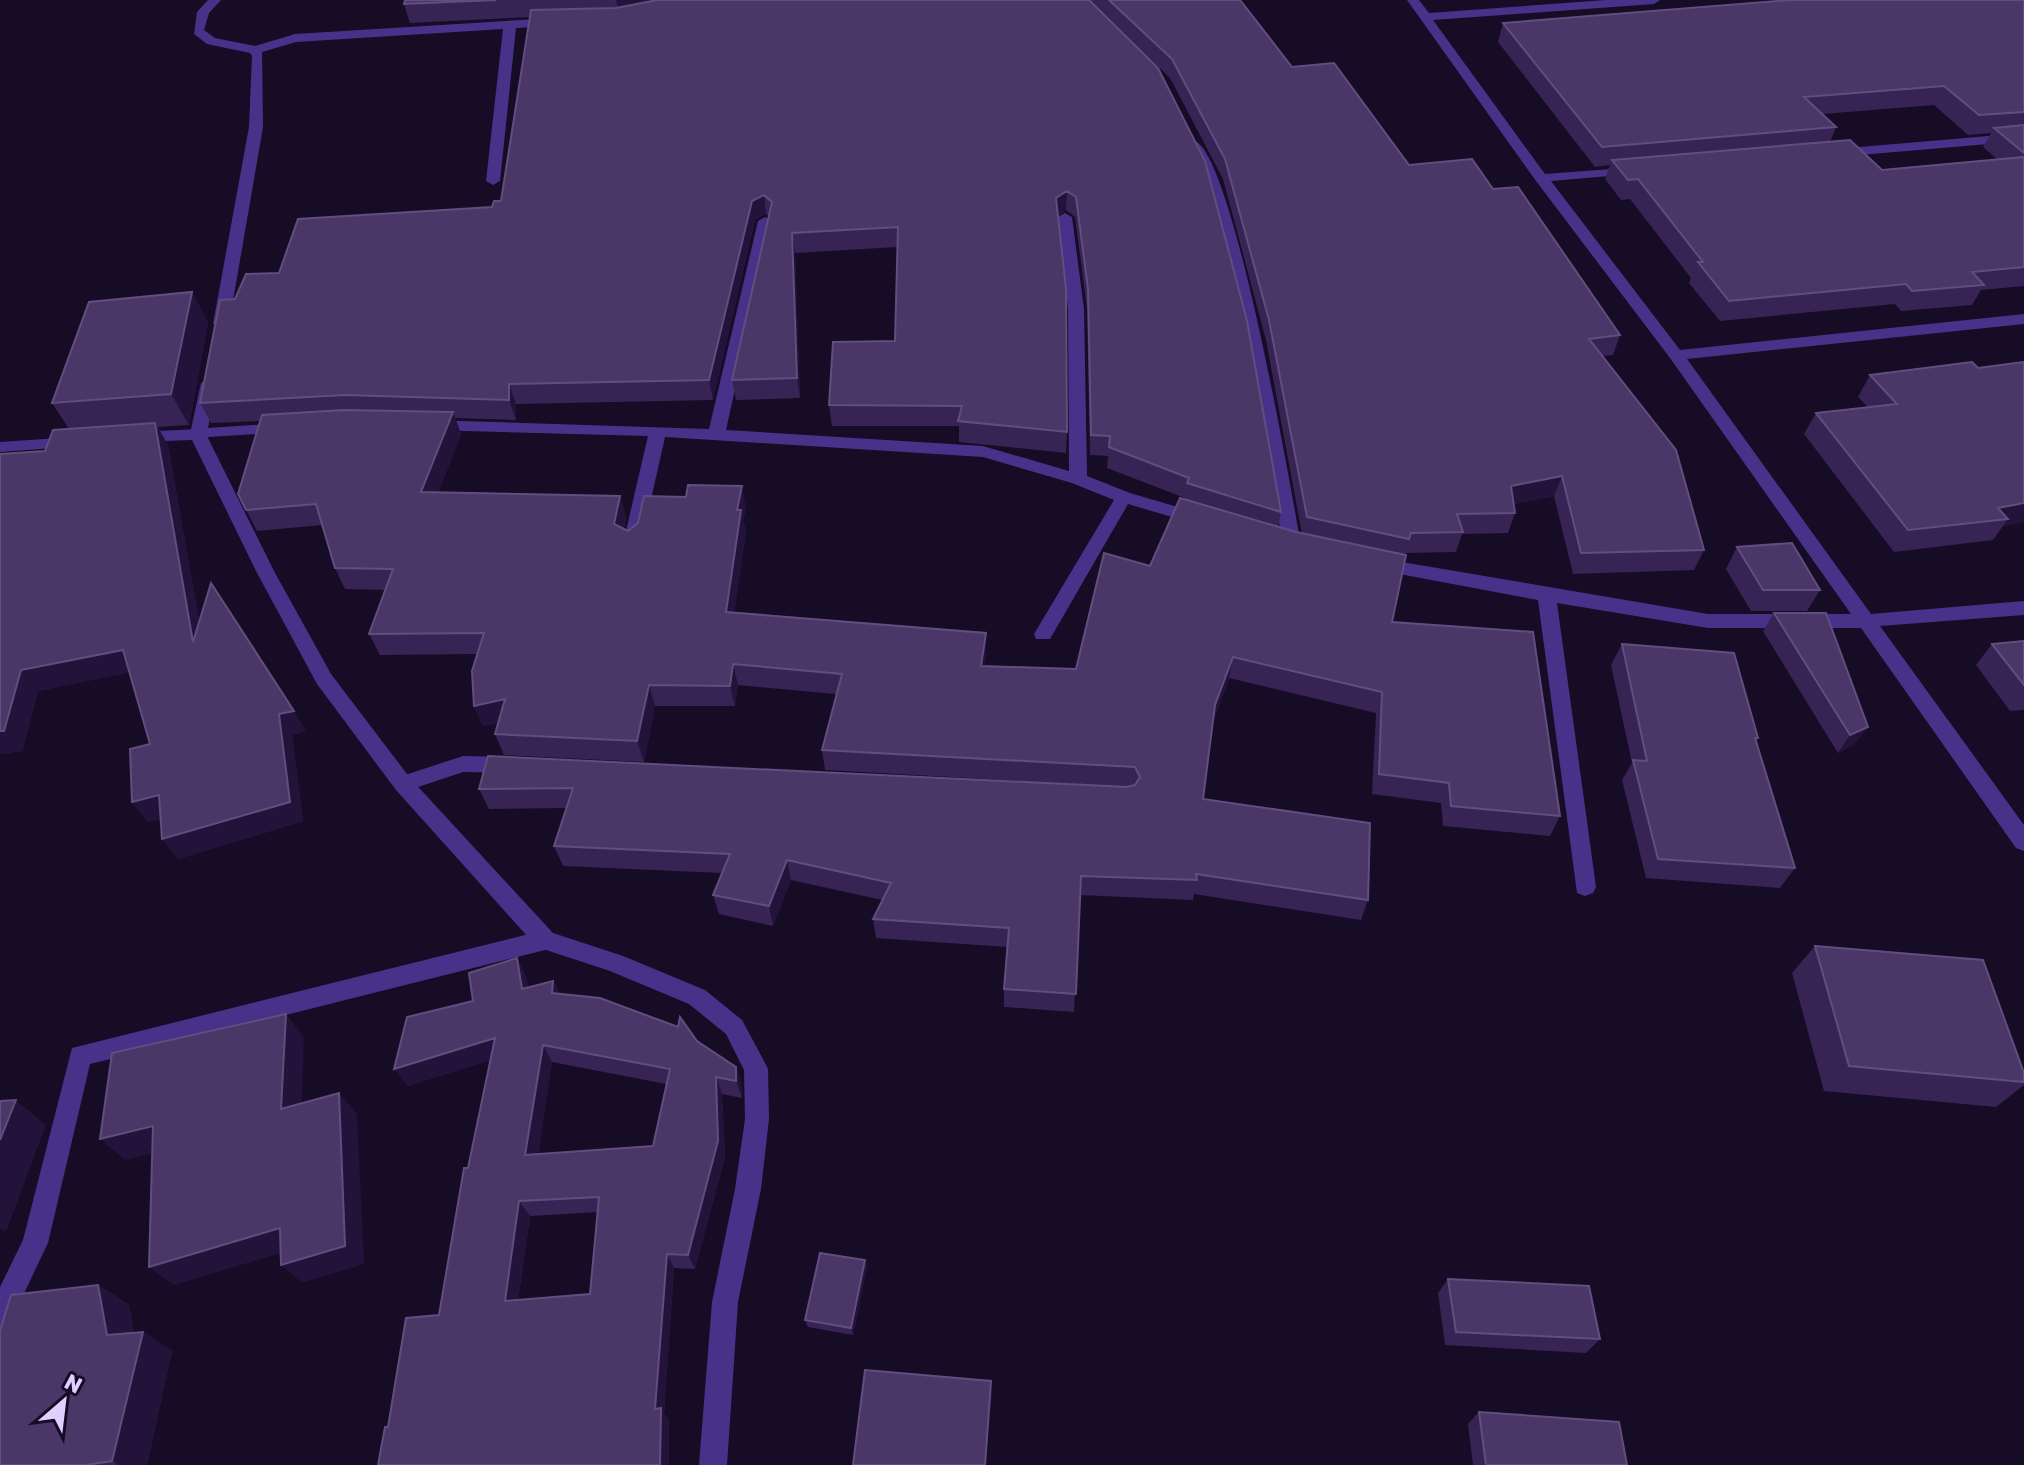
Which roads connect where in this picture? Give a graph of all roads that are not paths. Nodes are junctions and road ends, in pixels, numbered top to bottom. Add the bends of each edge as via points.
1 (215, 0) edge
2 (1413, 0) edge
3 (1654, 0) edge
4 (1425, 17) junction
5 (572, 21) edge
6 (510, 23) junction
7 (255, 50) junction
8 (1185, 125) edge
9 (2024, 137) edge
10 (1822, 154) edge
11 (1650, 169) edge
12 (1541, 178) junction
13 (493, 181) dead end
14 (1065, 217) edge
15 (765, 221) edge
16 (2024, 319) edge
17 (1676, 355) junction
18 (415, 424) edge
19 (307, 426) edge
20 (658, 431) junction
21 (198, 434) junction
22 (716, 436) junction
23 (119, 439) edge
24 (87, 441) edge
25 (0, 447) edge
26 (1078, 479) junction
27 (1124, 497) junction
28 (1216, 523) edge
29 (632, 544) edge
30 (1292, 545) edge
31 (1365, 561) edge
32 (1547, 594) junction
33 (2024, 608) edge
34 (1864, 621) junction
35 (1043, 634) dead end
36 (526, 766) edge
37 (403, 784) junction
38 (2024, 842) edge
39 (1585, 887) dead end
40 (545, 940) junction
41 (0, 1316) edge
42 (713, 1465) edge

1 - 7 street via 203,12 198,31 211,41
2 - 4 street
3 - 4 street
4 - 12 street
5 - 6 street
6 - 7 street via 295,38
6 - 13 street
7 - 21 street via 256,127
8 - 30 street via 1213,180 1255,341
9 - 10 street
11 - 12 street
12 - 17 street
14 - 26 street via 1076,309
15 - 22 street
16 - 17 street
17 - 34 street
18 - 20 street
19 - 21 street
20 - 22 street
20 - 29 street
21 - 23 street
21 - 37 street via 324,679
22 - 26 street via 983,452
24 - 25 street
26 - 27 street
27 - 28 street
27 - 35 street
31 - 32 street
32 - 34 street via 1708,621
32 - 39 street
33 - 34 street
34 - 38 street
36 - 37 street via 463,764
37 - 40 street
40 - 41 street via 80,1056 35,1243
40 - 42 street via 697,997 734,1027 756,1069 757,1119 725,1302

